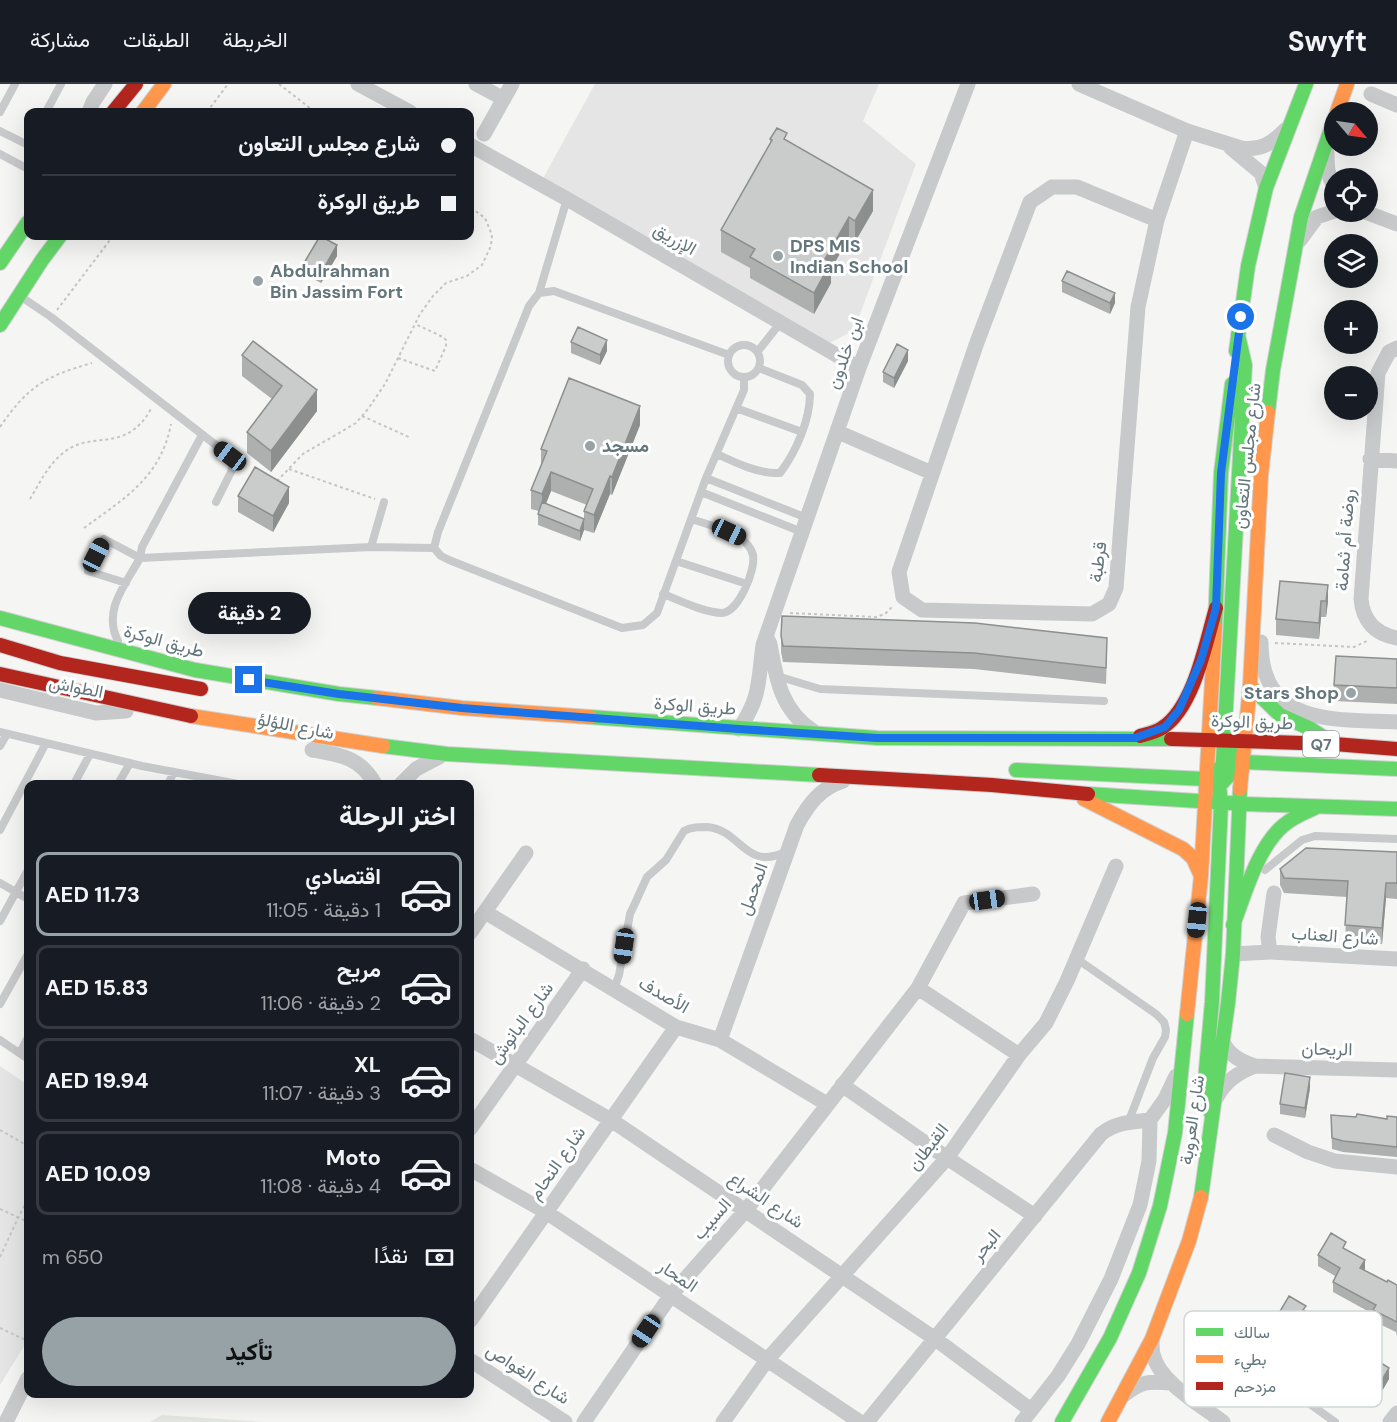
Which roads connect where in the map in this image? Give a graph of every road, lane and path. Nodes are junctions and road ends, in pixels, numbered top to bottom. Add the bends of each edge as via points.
1 (15, 84) edge
2 (61, 84) edge
3 (105, 84) edge
4 (136, 84) edge
5 (164, 84) edge
6 (228, 84) edge
7 (279, 84) edge
8 (358, 84) edge
9 (476, 84) edge
10 (512, 84) edge
11 (968, 84) edge
12 (1079, 84) edge
13 (1306, 84) edge
14 (1347, 84) edge
15 (1371, 94) dead end
16 (504, 99) junction
17 (1341, 102) edge
18 (1397, 105) edge
19 (47, 108) edge
20 (91, 108) edge
21 (115, 108) edge
22 (146, 108) edge
23 (210, 108) edge
24 (310, 108) edge
25 (403, 108) edge
26 (0, 112) edge
27 (1289, 127) junction
28 (0, 131) edge
29 (1187, 131) junction
30 (484, 134) dead end
31 (1221, 141) junction
32 (24, 143) edge
33 (474, 147) edge
34 (1324, 147) edge
35 (0, 154) edge
36 (24, 167) edge
37 (1266, 188) junction
38 (567, 199) junction
39 (474, 209) edge
40 (1324, 215) edge
41 (1378, 217) edge
42 (1157, 220) junction
43 (1397, 224) edge
44 (24, 228) edge
45 (57, 240) edge
46 (110, 240) edge
47 (1293, 250) junction
48 (0, 263) edge
49 (539, 293) junction
50 (18, 295) junction
51 (51, 317) junction
52 (781, 322) junction
53 (415, 324) junction
54 (0, 325) edge
55 (1238, 335) junction
56 (1397, 348) edge
57 (758, 351) junction
58 (729, 355) junction
59 (398, 358) junction
60 (107, 359) junction
61 (759, 368) junction
62 (860, 368) junction
63 (744, 377) junction
64 (157, 399) junction
65 (736, 408) junction
66 (173, 412) junction
67 (362, 416) junction
68 (0, 427) edge
69 (802, 432) junction
70 (838, 432) junction
71 (202, 435) junction
72 (409, 437) dead end
73 (717, 454) junction
74 (1370, 459) junction
75 (1397, 461) edge
76 (289, 469) junction
77 (932, 474) junction
78 (706, 478) junction
79 (271, 483) edge
80 (701, 492) junction
81 (30, 499) dead end
82 (216, 502) dead end
83 (384, 502) joint
84 (691, 519) junction
85 (805, 525) junction
86 (84, 528) dead end
87 (371, 547) junction
88 (434, 548) junction
89 (140, 558) junction
90 (676, 561) junction
91 (126, 583) junction
92 (747, 584) junction
93 (663, 594) junction
94 (903, 597) junction
95 (1253, 600) junction
96 (1216, 608) junction
97 (775, 612) junction
98 (0, 618) edge
99 (1378, 633) junction
100 (767, 638) junction
101 (1397, 638) edge
102 (1261, 642) junction
103 (0, 645) edge
104 (126, 651) junction
105 (0, 674) edge
106 (776, 675) junction
107 (1250, 686) junction
108 (0, 690) edge
109 (220, 692) dead end
110 (1104, 700) dead end
111 (144, 708) junction
112 (462, 708) junction
113 (382, 714) dead end
114 (201, 718) junction
115 (1397, 722) edge
116 (739, 729) junction
117 (3, 733) edge
118 (817, 734) junction
119 (1135, 738) junction
120 (1208, 741) junction
121 (1222, 741) junction
122 (1244, 742) junction
123 (46, 743) junction
124 (1334, 744) junction
125 (557, 745) dead end
126 (0, 746) edge
127 (1397, 749) edge
128 (90, 754) junction
129 (447, 754) junction
130 (496, 757) junction
131 (1242, 762) junction
132 (130, 763) junction
133 (1005, 769) dead end
134 (1397, 769) edge
135 (174, 772) junction
136 (1218, 776) junction
137 (854, 777) junction
138 (26, 780) edge
139 (76, 780) edge
140 (120, 780) edge
141 (170, 780) edge
142 (205, 780) edge
143 (373, 780) edge
144 (405, 780) edge
145 (24, 785) edge
146 (1074, 794) junction
147 (1204, 802) junction
148 (1221, 804) junction
149 (1238, 805) junction
150 (1319, 806) junction
151 (1396, 810) edge
152 (0, 830) edge
153 (1397, 839) edge
154 (788, 852) junction
155 (526, 853) dead end
156 (1116, 866) dead end
157 (1201, 876) junction
158 (24, 878) edge
159 (0, 883) edge
160 (1248, 885) junction
161 (17, 892) junction
162 (1274, 893) dead end
163 (1033, 894) dead end
164 (24, 896) edge
165 (485, 912) junction
166 (0, 921) edge
167 (1233, 925) junction
168 (474, 927) edge
169 (1270, 952) junction
170 (1233, 954) junction
171 (1077, 959) junction
172 (1397, 959) edge
173 (24, 961) edge
174 (583, 969) junction
175 (614, 988) junction
176 (918, 988) junction
177 (0, 1005) edge
178 (676, 1027) junction
179 (0, 1040) edge
180 (720, 1040) junction
181 (474, 1041) edge
182 (1223, 1042) junction
183 (24, 1045) edge
184 (20, 1053) junction
185 (1184, 1053) junction
186 (1019, 1055) junction
187 (24, 1056) edge
188 (515, 1064) junction
189 (1255, 1066) junction
190 (1397, 1070) edge
191 (842, 1085) junction
192 (827, 1104) junction
193 (1212, 1111) junction
194 (611, 1120) junction
195 (1150, 1120) junction
196 (474, 1123) edge
197 (1128, 1123) junction
198 (0, 1130) edge
199 (1274, 1136) dead end
200 (24, 1144) edge
201 (946, 1158) junction
202 (1397, 1167) edge
203 (474, 1171) edge
204 (24, 1207) edge
205 (0, 1209) edge
206 (746, 1210) junction
207 (546, 1212) junction
208 (1035, 1216) junction
209 (18, 1218) junction
210 (24, 1220) edge
211 (0, 1257) edge
212 (843, 1275) junction
213 (671, 1295) junction
214 (474, 1315) edge
215 (0, 1328) edge
216 (934, 1338) junction
217 (24, 1339) edge
218 (1152, 1339) junction
219 (767, 1360) junction
220 (474, 1362) edge
221 (1171, 1383) junction
222 (24, 1386) edge
223 (1184, 1393) edge
224 (1124, 1396) junction
225 (1203, 1407) edge
226 (1314, 1407) edge
227 (1397, 1413) edge
228 (1026, 1416) edge
229 (6, 1422) edge
230 (565, 1422) edge
231 (584, 1422) edge
232 (723, 1422) edge
233 (860, 1422) edge
234 (867, 1422) edge
235 (1062, 1422) edge
236 (1108, 1422) edge
237 (1223, 1422) edge
238 (1335, 1422) edge
239 (1390, 1422) edge

1 - 26 lane
2 - 19 lane
3 - 20 street
4 - 21 main road
5 - 22 main road
6 - 23 path
7 - 24 path
8 - 25 street
9 - 16 street
10 - 16 street
11 - 62 street, ابن خلدون
12 - 29 street
13 - 27 main road, شارع مجلس التعاون
14 - 17 main road
15 - 18 street
16 - 30 street
27 - 31 street via 1262,147 1250,149
27 - 37 main road, شارع مجلس التعاون
28 - 32 lane
29 - 31 street
29 - 42 street, قرطبة
31 - 37 street via 1261,173
33 - 38 street, الإزريق
34 - 47 main road, شارع مجلس التعاون
35 - 36 lane
37 - 55 main road, شارع مجلس التعاون via 1248,266
38 - 49 lane
38 - 52 street, الإزريق
39 - 53 path via 485,218 492,235 487,256 475,272 446,283
40 - 47 street via 1317,217
41 - 43 street
42 - 77 street via 1077,187 1052,187 1030,202
42 - 94 street, قرطبة via 1138,308 1116,588 1109,604 1092,614 922,610
44 - 48 main road
45 - 50 main road
46 - 51 path
47 - 95 main road, شارع مجلس التعاون via 1262,464
49 - 58 lane via 554,291
49 - 88 lane via 529,306
50 - 51 lane
50 - 54 main road
51 - 60 lane
52 - 57 lane
52 - 62 street, الإزريق
53 - 59 path
53 - 59 path via 446,340 435,370
55 - 96 main road, شارع مجلس التعاون via 1221,473
55 - 121 main road via 1245,364
56 - 74 street, روضة أم ثمامة via 1389,352 1378,373
57 - 58 lane via 742,344
57 - 61 lane
58 - 63 lane via 734,374
59 - 67 path
60 - 64 lane
60 - 68 path via 46,379 27,394
61 - 63 lane
61 - 69 lane via 802,385 810,394
62 - 70 street, ابن خلدون
63 - 65 lane via 744,390
64 - 66 lane
64 - 81 path via 136,429 121,437 79,444 63,453
65 - 69 lane
65 - 73 lane
66 - 71 lane
66 - 86 path via 168,441 152,471 142,484
67 - 72 path
67 - 76 path via 303,454
69 - 73 lane via 780,473 743,466
70 - 77 street
70 - 85 street, ابن خلدون
71 - 82 lane via 230,456 232,470
71 - 89 lane via 141,547
73 - 78 lane
74 - 75 street
74 - 99 street, روضة أم ثمامة via 1361,599 1368,624
76 - 79 path
76 - 83 path
77 - 94 street via 899,573
78 - 80 lane
78 - 85 lane
80 - 84 lane
80 - 85 lane
83 - 87 lane
84 - 90 lane
84 - 92 lane via 742,538 753,555
85 - 97 street, ابن خلدون
87 - 88 lane
87 - 89 lane
88 - 93 lane via 449,561 622,628 643,625 657,613
89 - 91 lane
89 - 91 lane via 104,539 88,571
90 - 92 lane
90 - 93 lane
91 - 104 lane via 116,598 112,615 114,632
92 - 93 lane via 732,609 724,613
94 - 97 path via 876,617
95 - 102 street, طريق الوكرة via 1261,613
95 - 107 main road, شارع مجلس التعاون
96 - 119 main road via 1201,660 1179,710 1165,727
96 - 120 main road, شارع مجلس التعاون
97 - 100 street, ابن خلدون
98 - 104 main road, طريق الوكرة
99 - 101 street
99 - 102 path via 1354,647
100 - 106 street
100 - 116 street, ابن خلدون via 757,692
102 - 115 street, طريق الوكرة via 1268,681 1281,699 1299,712 1324,719
103 - 109 main road via 89,669
104 - 112 main road, طريق الوكرة via 195,670 267,683
105 - 111 main road
106 - 110 lane via 820,689
106 - 118 street via 790,709
107 - 122 main road, شارع مجلس التعاون
107 - 124 main road via 1280,715
108 - 111 street, الطواش via 96,713
111 - 114 main road
112 - 113 main road
112 - 116 main road, طريق الوكرة
114 - 129 main road
114 - 143 street, شارع اللؤلؤ via 233,734 343,756 356,762
116 - 118 main road, طريق الوكرة
117 - 123 lane
117 - 126 lane
118 - 119 main road, طريق الوكرة via 877,738
119 - 120 main road, طريق الوكرة
120 - 121 main road, طريق الوكرة
120 - 136 main road, شارع مجلس التعاون
121 - 122 main road, طريق الوكرة
121 - 136 main road
122 - 124 main road, طريق الوكرة / Q7
122 - 131 main road, شارع مجلس التعاون
122 - 136 main road
123 - 128 lane
123 - 138 lane
124 - 127 main road, طريق الوكرة / Q7
125 - 130 main road
128 - 132 lane
128 - 139 lane
129 - 130 main road
129 - 144 street via 416,769
130 - 137 main road
131 - 134 main road
131 - 136 main road
131 - 149 main road, شارع مجلس التعاون
132 - 135 lane
132 - 140 lane
133 - 136 main road
135 - 141 lane
135 - 142 lane
136 - 147 main road
136 - 148 main road
136 - 149 main road
137 - 146 main road
137 - 154 street, المحمل via 819,793 797,825
145 - 152 lane
146 - 147 main road
146 - 157 main road via 1173,842 1193,858
147 - 148 main road
147 - 157 main road, شارع العروبة
148 - 149 main road
148 - 193 main road via 1204,1092
149 - 150 main road
149 - 167 main road, شارع العروبة
150 - 151 main road
150 - 160 main road via 1292,818 1279,829
153 - 160 lane via 1315,836 1302,840
154 - 175 lane via 761,858 718,828 690,827 684,831 666,860 647,877 636,899
154 - 180 street, المحمل
155 - 165 street
156 - 171 street, القبطان
157 - 185 main road, شارع العروبة
158 - 161 lane
159 - 161 lane
160 - 167 main road
161 - 164 lane
161 - 166 lane
162 - 169 street, شارع العناب via 1268,937
163 - 176 street, السيب via 964,903
165 - 168 street
165 - 174 street, الأصدف
167 - 170 main road, شارع العروبة
169 - 170 street, شارع العناب
169 - 172 street, شارع العناب
170 - 182 main road, شارع العروبة
171 - 186 street, القبطان via 1046,1023
171 - 197 lane via 1164,1022 1165,1037
173 - 177 lane
174 - 175 street, الأصدف
174 - 188 street, شارع البانوش
175 - 178 street, الأصدف
176 - 186 street
176 - 191 street, السيب
178 - 180 street, الأصدف
178 - 194 street, شارع النحام
179 - 184 lane
180 - 192 street, الأصدف
181 - 188 street, شارع الشراع
182 - 189 street, الريحان via 1235,1057
182 - 193 main road, شارع العروبة
183 - 184 lane
184 - 187 lane
185 - 195 street, شارع العروبة via 1174,1083
185 - 235 main road, شارع العروبة via 1168,1170 1139,1274 1110,1338
186 - 201 street, القبطان
188 - 194 street, شارع الشراع
188 - 196 street, شارع البانوش
189 - 190 street, الريحان
189 - 193 street via 1229,1080
191 - 192 street, السيب
191 - 201 street
192 - 206 street, السيب
193 - 218 main road, شارع العروبة via 1197,1216
194 - 206 street, شارع الشراع
194 - 207 street, شارع النحام
195 - 197 street, البحر
195 - 228 street, شارع العروبة via 1149,1161 1140,1205 1122,1255 1078,1344
197 - 208 street, البحر via 1110,1126 1101,1134
198 - 200 path
199 - 202 street via 1335,1161
201 - 208 street
201 - 212 street, القبطان
203 - 207 street, المحار
204 - 209 path
205 - 209 path
206 - 212 street, شارع الشراع
206 - 213 street, السيب
207 - 213 street, المحار
207 - 214 street, شارع النحام
208 - 216 street, البحر
209 - 210 path
209 - 211 path
212 - 216 street, شارع الشراع
212 - 219 street, القبطان
213 - 219 street, المحار
213 - 231 street, السيب
215 - 217 path
216 - 228 street, شارع الشراع
216 - 234 street, البحر
218 - 221 street via 1153,1354
218 - 224 main road, شارع العروبة
219 - 232 street, القبطان
219 - 233 street, المحار
220 - 230 street, شارع الغواص
221 - 223 street
221 - 224 street via 1136,1385
222 - 229 street
224 - 236 main road, شارع العروبة
225 - 237 street
226 - 238 lane
227 - 239 street

